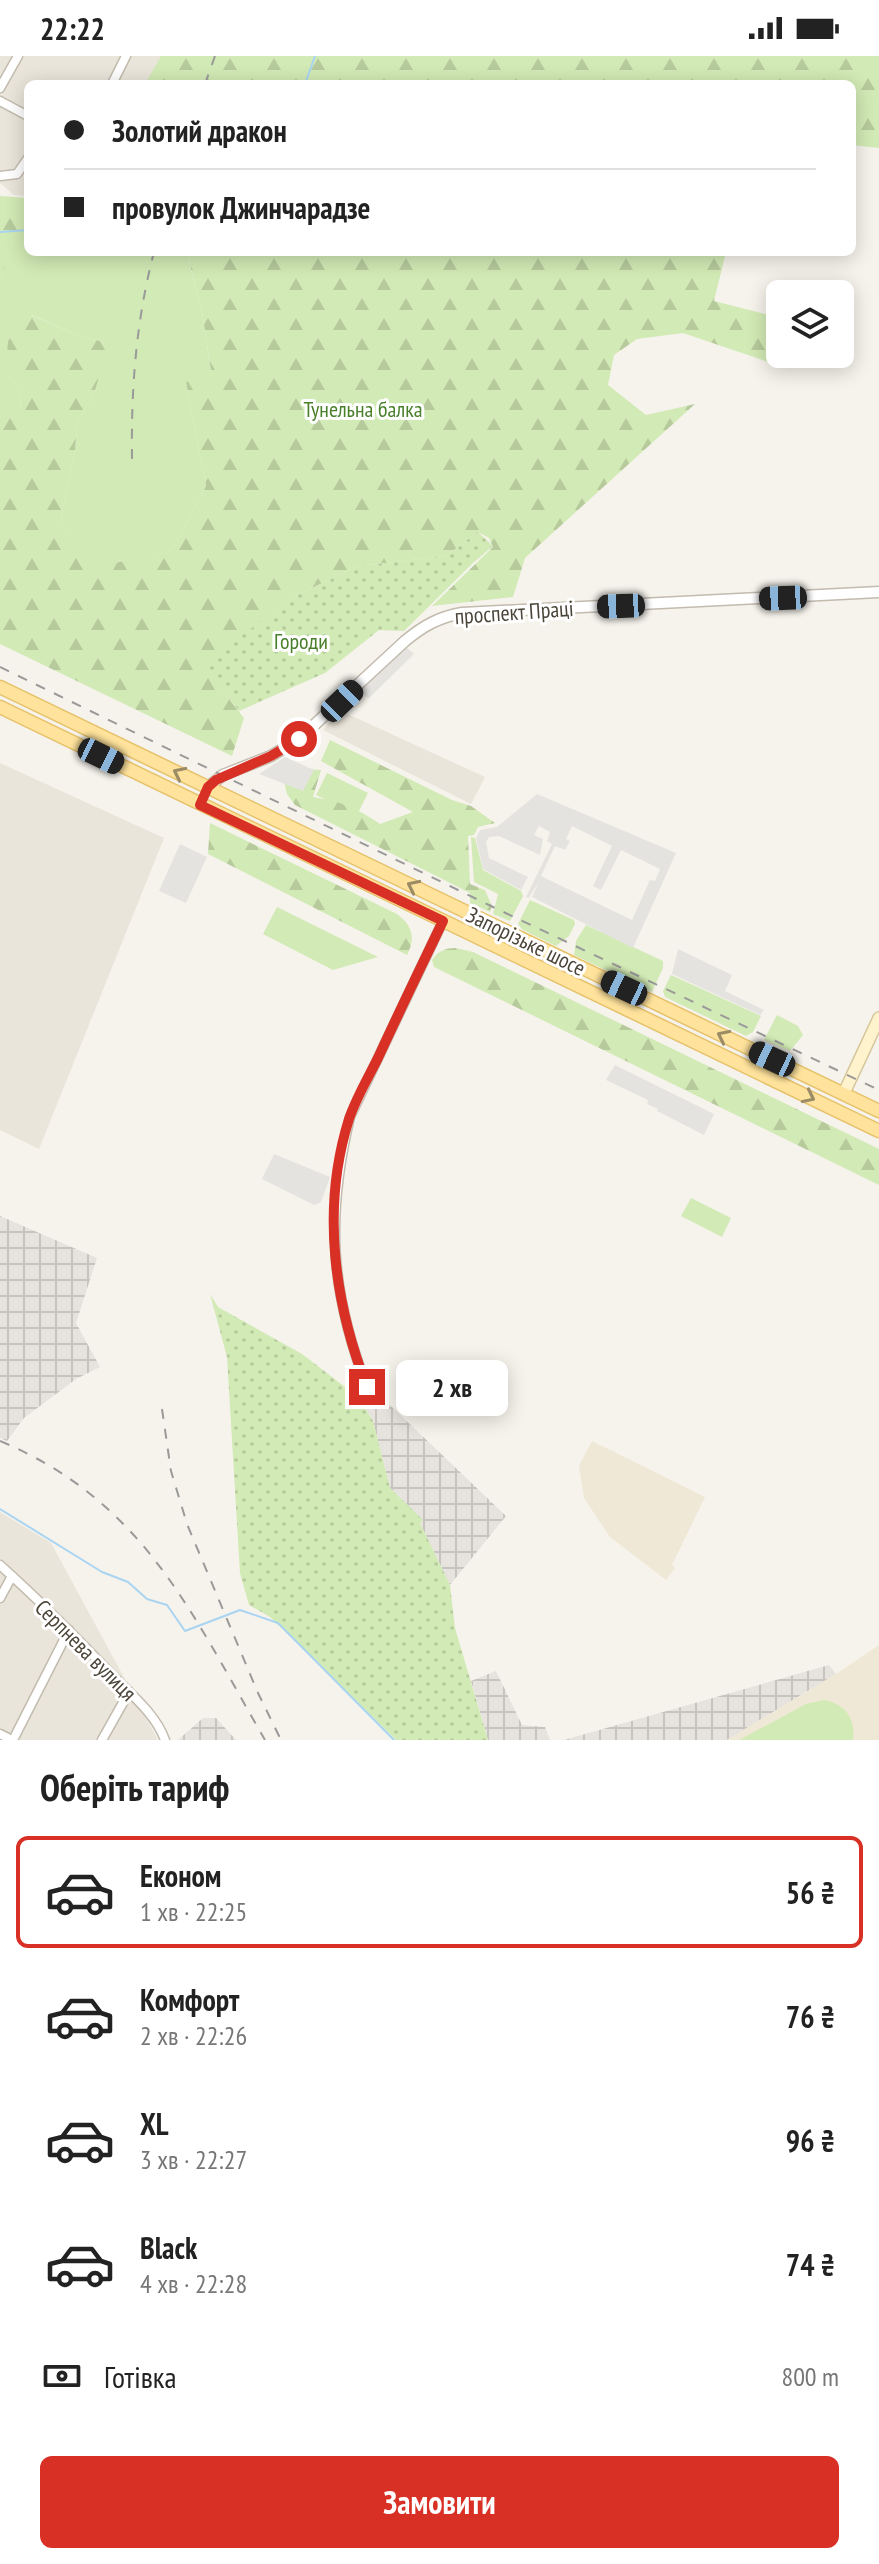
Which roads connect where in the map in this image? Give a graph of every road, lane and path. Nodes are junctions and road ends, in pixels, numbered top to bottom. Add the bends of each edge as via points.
1 (18, 56) edge
2 (126, 56) edge
3 (114, 80) edge
4 (0, 88) edge
5 (0, 101) edge
6 (24, 114) edge
7 (24, 164) edge
8 (0, 176) edge
9 (879, 592) edge
10 (0, 687) edge
11 (0, 707) edge
12 (208, 787) junction
13 (200, 805) junction
14 (451, 905) junction
15 (443, 921) junction
16 (879, 1018) edge
17 (844, 1093) junction
18 (836, 1111) junction
19 (879, 1111) edge
20 (879, 1131) edge
21 (367, 1387) dead end
22 (0, 1565) edge
23 (12, 1576) junction
24 (0, 1598) edge
25 (69, 1630) junction
26 (129, 1692) junction
27 (0, 1734) edge
28 (13, 1740) edge
29 (102, 1740) edge
30 (165, 1740) edge

1 - 4 street
2 - 3 street
5 - 6 street
7 - 8 street via 17,174
9 - 12 street, проспект Праці via 443,617 405,641 299,739
12 -> 10 main road, Запорізьке шосе
11 - 13 main road, Запорізьке шосе
12 - 13 main road
14 -> 12 main road, Запорізьке шосе
13 - 15 main road, Запорізьке шосе
14 - 15 main road
17 -> 14 main road, Запорізьке шосе
15 -> 18 main road, Запорізьке шосе
15 - 21 street via 350,1117 338,1173 336,1272 348,1334
16 - 17 main road
17 - 18 main road
17 - 19 main road, Запорізьке шосе
18 - 20 main road, Запорізьке шосе
22 - 23 street, Серпнева вулиця
23 - 24 street
23 - 25 street, Серпнева вулиця
25 - 26 street, Серпнева вулиця
25 - 28 street
26 - 29 street
26 - 30 street, Серпнева вулиця
27 - 28 street

